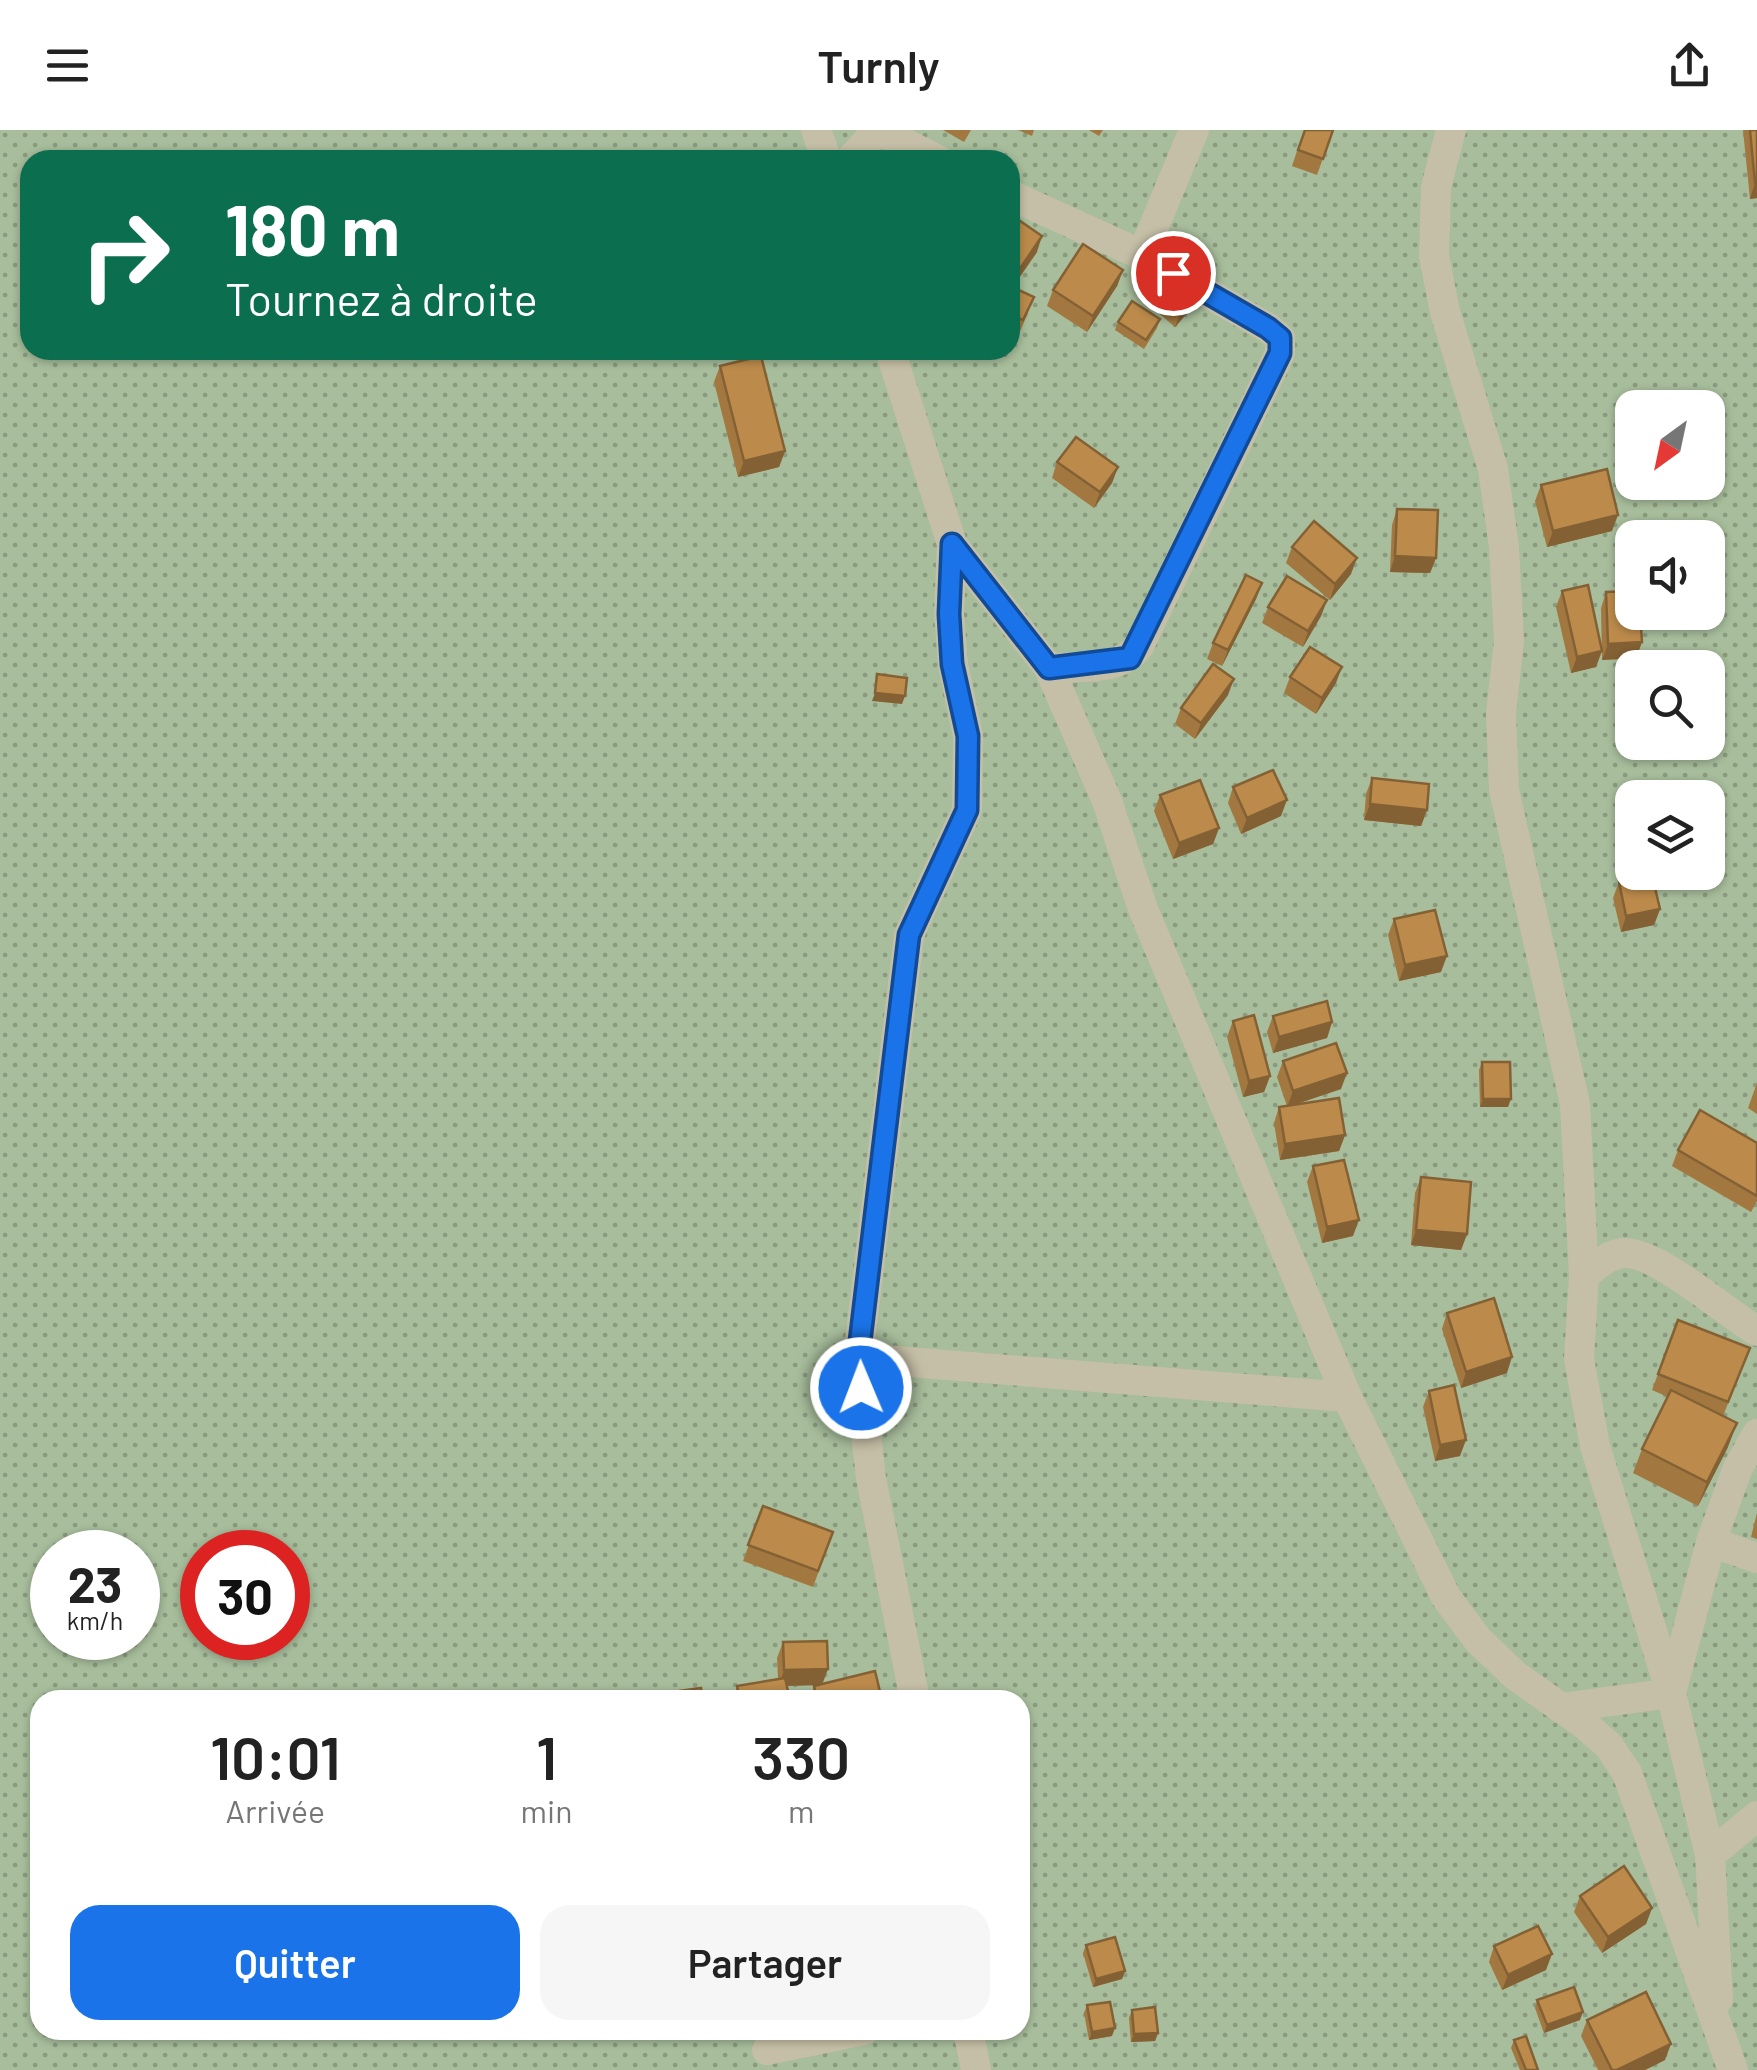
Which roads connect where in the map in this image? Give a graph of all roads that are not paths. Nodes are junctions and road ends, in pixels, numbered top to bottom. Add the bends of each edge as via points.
1 (1194, 130) edge
2 (1450, 130) edge
3 (859, 150) edge
4 (918, 150) edge
5 (1020, 200) edge
6 (1142, 255) junction
7 (893, 360) edge
8 (952, 544) junction
9 (1049, 668) junction
10 (1584, 1276) junction
11 (1757, 1331) edge
12 (858, 1358) junction
13 (1348, 1397) junction
14 (1757, 1434) edge
15 (1711, 1542) junction
16 (1757, 1558) edge
17 (913, 1690) edge
18 (1672, 1693) junction
19 (1561, 1708) junction
20 (1757, 1816) edge
21 (1710, 1855) junction
22 (1719, 2022) junction
23 (816, 2040) edge
24 (970, 2040) edge
25 (767, 2050) dead end
26 (976, 2070) edge
27 (1733, 2070) edge

1 - 6 street
2 - 10 street via 1436,187 1434,256 1493,469 1509,641 1501,713 1504,790 1575,1104
3 - 4 street via 878,130
5 - 6 street
6 - 9 street via 1268,328 1280,338 1280,353 1139,646 1116,664
7 - 8 street
8 - 9 street
8 - 12 street via 949,614 968,736 967,810 909,935
9 - 13 street
10 - 11 street via 1606,1258 1628,1252
10 - 18 street via 1579,1359 1596,1446
12 - 13 street
12 - 17 street via 871,1478
13 - 19 street via 1446,1597 1503,1664
14 - 15 street
15 - 16 street
15 - 18 street
18 - 19 street
18 - 21 street
19 - 22 street via 1609,1746 1627,1773
20 - 21 street
21 - 22 street
22 - 27 street
23 - 25 street
24 - 26 street

